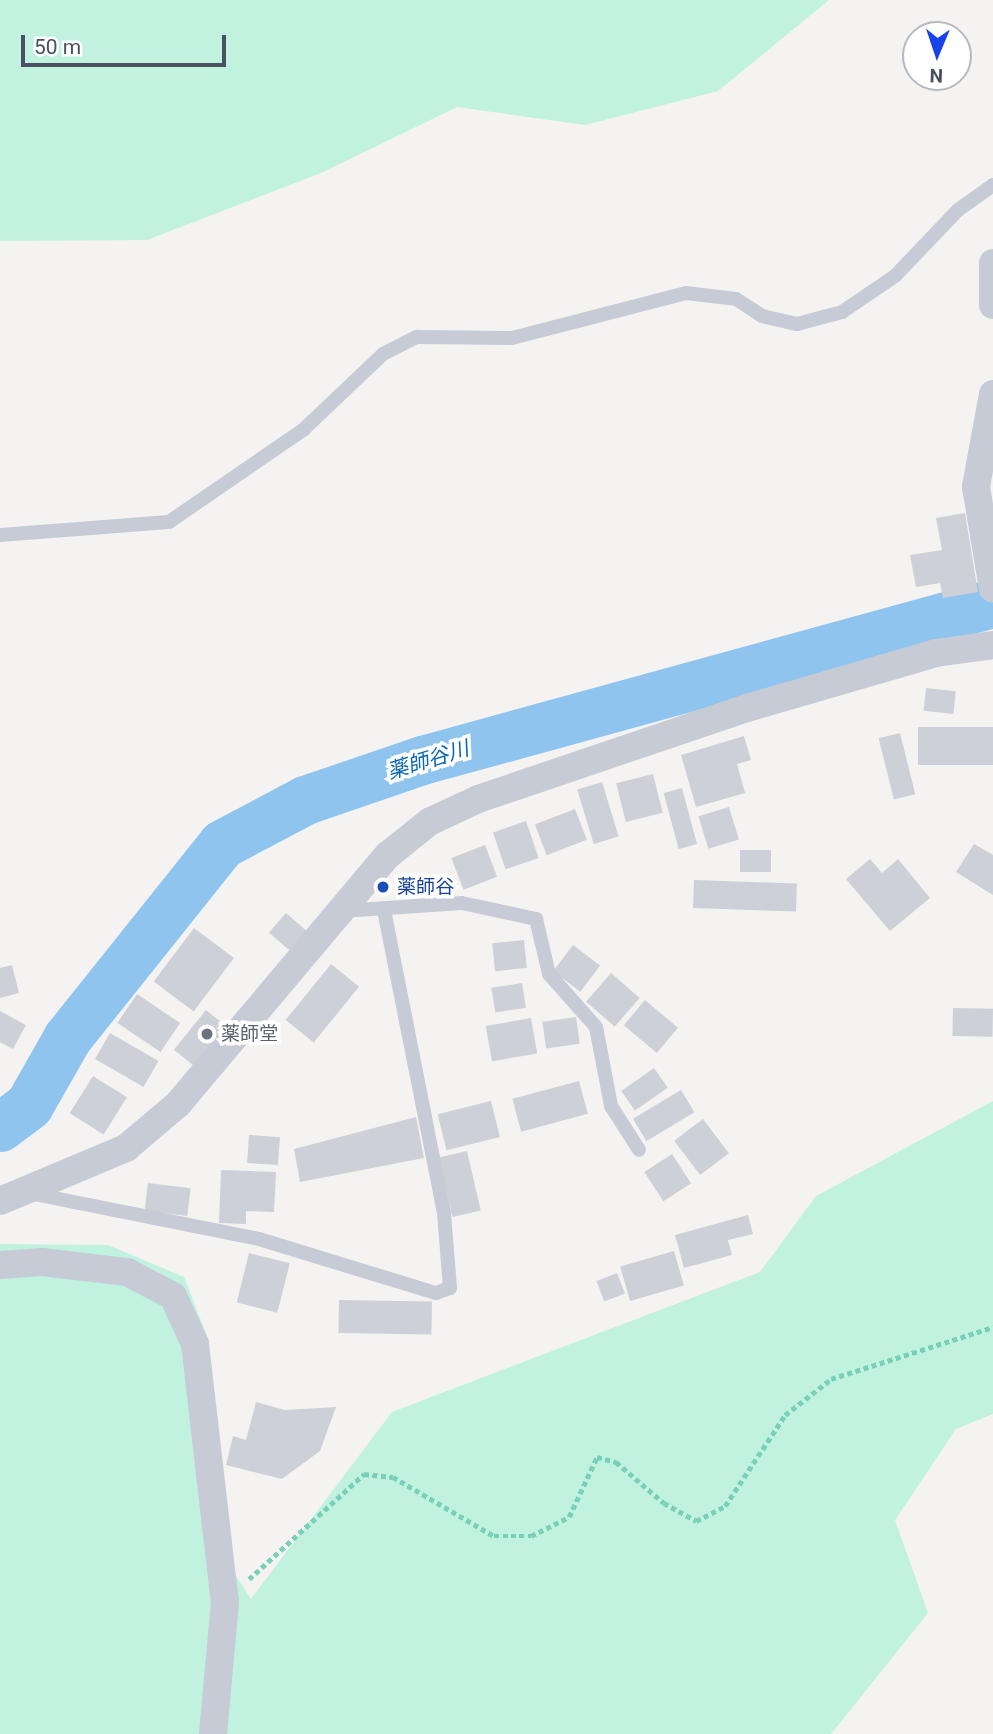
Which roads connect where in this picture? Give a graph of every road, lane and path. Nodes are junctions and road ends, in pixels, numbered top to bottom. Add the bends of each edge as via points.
1 (993, 186) edge
2 (993, 263) edge
3 (993, 305) edge
4 (993, 394) edge
5 (0, 535) edge
6 (992, 585) edge
7 (993, 645) edge
8 (341, 911) junction
9 (384, 911) junction
10 (639, 1150) dead end
11 (12, 1196) edge
12 (0, 1265) edge
13 (993, 1327) edge
14 (225, 1602) junction
15 (213, 1734) edge

1 - 5 lane via 958,210 895,275 842,312 797,324 762,316 736,299 686,293 512,338 417,337 383,354 303,430 169,522
2 - 3 street
4 - 6 street via 976,486
7 - 8 street via 850,677 478,799 429,822 388,855
8 - 9 lane
8 - 11 street via 178,1104 126,1148
9 - 10 lane via 462,903 536,919 549,974 596,1027 611,1106
9 - 11 lane via 444,1213 450,1288 436,1293 259,1239
12 - 14 street via 42,1262 127,1272 173,1296 198,1360
13 - 14 path via 831,1379 785,1415 725,1506 696,1521 664,1503 616,1462 597,1457 569,1517 531,1536 494,1536 393,1477 364,1474
14 - 15 street

